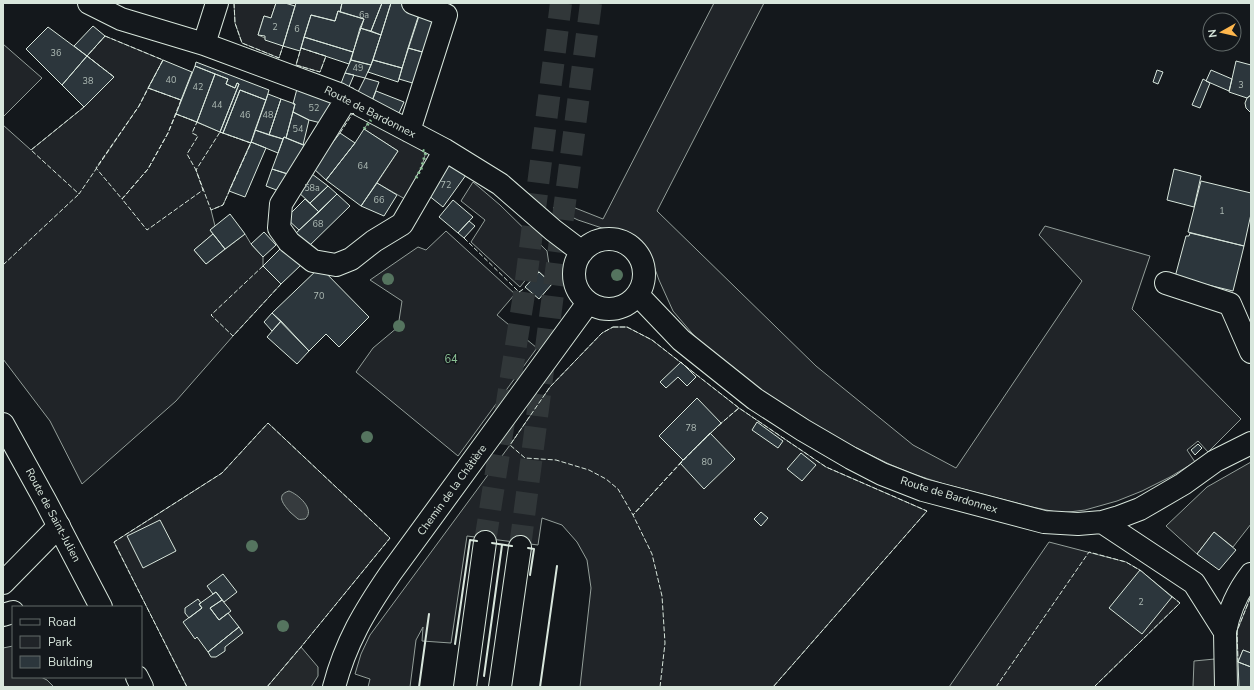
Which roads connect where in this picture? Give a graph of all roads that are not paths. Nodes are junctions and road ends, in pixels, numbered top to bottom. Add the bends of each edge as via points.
1 (89, 3) edge
2 (217, 3) edge
3 (413, 3) edge
4 (204, 44) junction
5 (347, 98) junction
6 (408, 131) junction
7 (445, 150) junction
8 (582, 252) junction
9 (1166, 283) dead end
10 (638, 295) junction
11 (588, 303) junction
12 (1251, 352) edge
13 (3, 424) edge
14 (1251, 427) edge
15 (1242, 447) edge
16 (1102, 522) junction
17 (59, 526) junction
18 (485, 542) tunnel mouth
19 (520, 546) tunnel mouth
20 (1251, 574) edge
21 (3, 583) edge
22 (100, 606) edge
23 (1225, 632) junction
24 (138, 678) edge
25 (142, 687) edge
26 (334, 687) edge
27 (465, 687) edge
28 (500, 687) edge
29 (1226, 687) edge

1 - 4 main road, Route de Bardonnex via 121,18
2 - 4 main road
3 - 6 main road via 446,16
4 - 5 main road, Route de Bardonnex
5 - 6 main road, Route de Bardonnex
5 - 7 main road via 281,204 279,228 289,242 313,261 336,265 351,259 402,224
6 - 7 main road, Route de Bardonnex
7 - 8 main road, Route de Bardonnex via 500,184
8 - 10 main road via 596,241 605,239 622,241 630,246 642,260 645,272 644,283
8 - 11 main road via 575,265 574,275 576,288
9 - 12 main road via 1230,304
10 - 11 main road via 627,305 612,310
10 - 16 main road, Route de Bardonnex via 681,340 754,399 882,474 923,490 1044,522
11 - 26 main road, Chemin de la Châtière via 390,574 355,629
13 - 17 main road, Route de Saint-Julien
14 - 15 main road
15 - 16 main road, Route de Bardonnex via 1215,461 1183,484 1140,509
16 - 23 main road via 1194,583
17 - 21 main road
17 - 22 main road, Route de Saint-Julien
18 - 27 main road
19 - 28 main road
20 - 23 main road via 1241,587 1228,616
23 - 29 main road
24 - 25 main road

